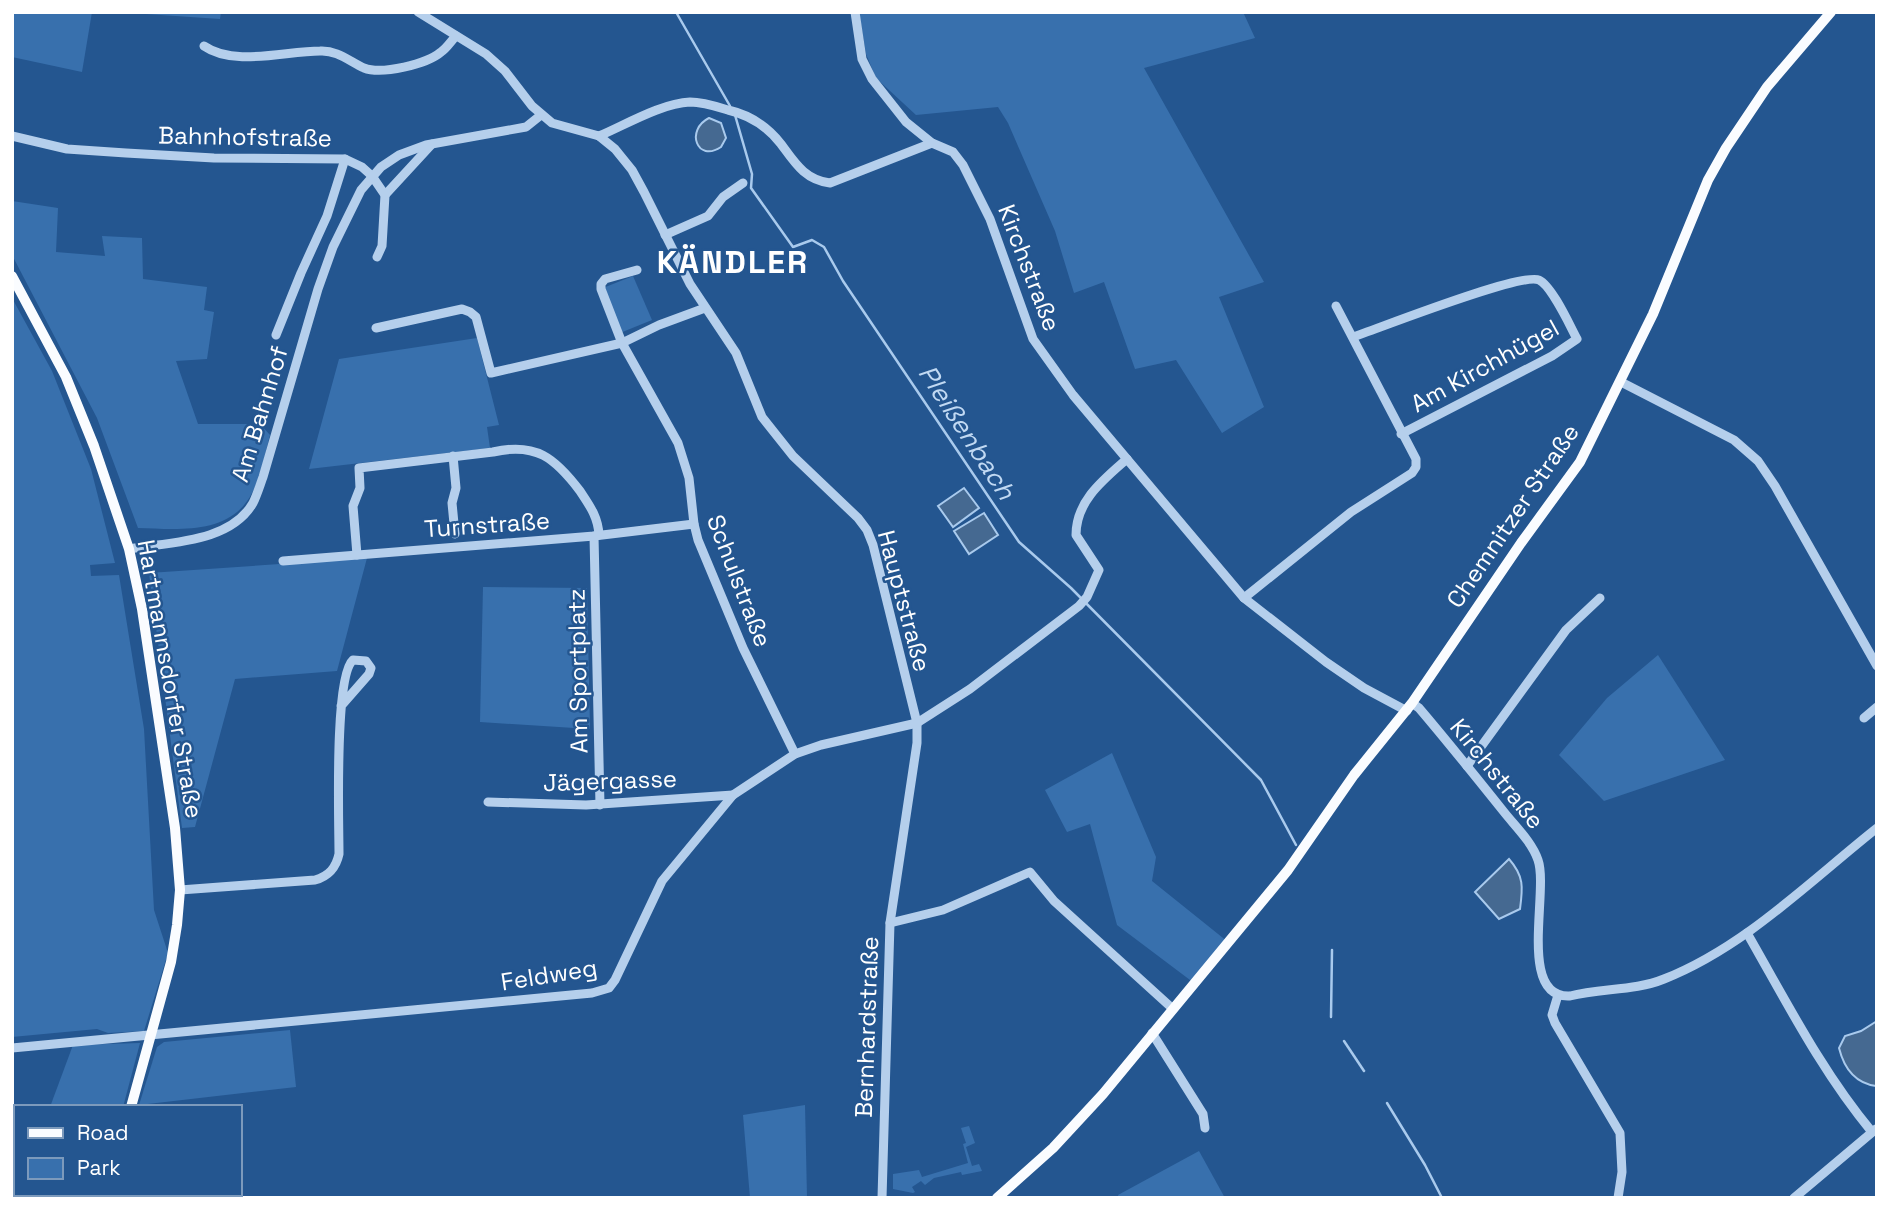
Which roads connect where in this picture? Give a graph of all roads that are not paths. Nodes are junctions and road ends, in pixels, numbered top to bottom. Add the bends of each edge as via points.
1 (418, 12) edge
2 (855, 12) edge
3 (1831, 12) edge
4 (456, 36) junction
5 (204, 46) dead end
6 (541, 115) junction
7 (12, 136) edge
8 (599, 136) junction
9 (433, 143) junction
10 (932, 143) junction
11 (345, 159) junction
12 (372, 176) junction
13 (743, 183) dead end
14 (385, 195) junction
15 (665, 235) junction
16 (315, 245) junction
17 (333, 247) junction
18 (377, 257) dead end
19 (637, 271) dead end
20 (12, 276) edge
21 (1336, 306) dead end
22 (705, 308) junction
23 (376, 328) dead end
24 (276, 335) dead end
25 (1353, 337) junction
26 (622, 343) junction
27 (1621, 382) junction
28 (1401, 433) junction
29 (453, 456) junction
30 (1127, 459) junction
31 (694, 524) junction
32 (455, 534) dead end
33 (596, 536) junction
34 (129, 549) junction
35 (357, 555) junction
36 (283, 561) dead end
37 (1244, 598) junction
38 (1600, 598) dead end
39 (1877, 666) edge
40 (341, 706) junction
41 (1409, 707) junction
42 (1877, 707) edge
43 (1864, 718) dead end
44 (917, 723) junction
45 (795, 754) junction
46 (1467, 766) junction
47 (733, 794) junction
48 (488, 802) dead end
49 (600, 804) junction
50 (1877, 828) edge
51 (1827, 868) junction
52 (1834, 877) dead end
53 (180, 890) junction
54 (890, 923) junction
55 (1747, 933) junction
56 (1558, 995) junction
57 (1173, 1009) junction
58 (1152, 1033) junction
59 (150, 1035) junction
60 (12, 1048) edge
61 (132, 1105) edge
62 (1205, 1128) dead end
63 (1874, 1130) edge
64 (882, 1198) edge
65 (997, 1198) edge
66 (1618, 1198) edge
67 (1794, 1198) edge

1 - 4 street, Hauptstraße
2 - 10 street, Kirchstraße via 862,59 872,79 906,122
3 - 27 main road, Chemnitzer Straße via 1767,87 1708,180
4 - 5 street via 426,61 375,70 321,50 246,56 213,52
4 - 6 street, Hauptstraße via 505,71
6 - 8 street, Hauptstraße via 559,126
6 - 9 street via 526,127
7 - 11 street, Bahnhofstraße via 66,149 214,158
8 - 10 street via 689,102 744,114 771,131 799,169 830,183
8 - 15 street, Hauptstraße via 632,170
9 - 12 street via 399,155
9 - 14 street
10 - 30 street, Kirchstraße via 953,152 978,191 1033,339
11 - 12 street, Bahnhofstraße
11 - 16 street, Am Bahnhof
12 - 14 street
12 - 17 street, Am Bahnhof via 360,190
13 - 15 street via 723,197 708,216
14 - 18 street via 382,246
15 - 22 street, Hauptstraße
16 - 17 street
16 - 24 street, Am Bahnhof
17 - 34 street, Am Bahnhof via 252,503 238,520 210,535
19 - 26 street, Schulstraße via 601,284
20 - 34 main road, Hartmannsdorfer Straße via 66,377
21 - 25 street, Am Kirchhügel
22 - 26 street
22 - 44 street, Hauptstraße via 736,354 756,405 773,432 867,530
23 - 26 street via 462,309 470,312 491,373
25 - 28 street, Am Kirchhügel
25 - 28 street, Am Kirchhügel via 1526,279 1539,280 1547,287 1577,339
26 - 31 street, Schulstraße via 678,443 689,478
27 - 39 street via 1734,440 1758,461
27 - 41 main road, Chemnitzer Straße via 1580,462
28 - 37 street, Am Kirchhügel via 1416,459 1412,473 1351,512
29 - 32 street
29 - 33 street, Am Sportplatz via 534,450 558,464 593,511 598,522
29 - 35 street via 359,468 360,488 353,506
30 - 37 street, Kirchstraße
30 - 44 street, Feldweg via 1089,495 1076,525 1076,535 1099,570 1087,597 970,689
31 - 33 street, Turnstraße
31 - 45 street, Schulstraße via 743,648
33 - 35 street, Turnstraße
33 - 49 street, Am Sportplatz
34 - 53 main road, Hartmannsdorfer Straße via 175,828
35 - 36 street, Turnstraße
37 - 41 street, Kirchstraße via 1364,688
38 - 46 street via 1566,630
40 - 40 street via 369,674 370,665 364,660 348,664
40 - 53 street via 340,854 333,869 315,880
41 - 46 street, Kirchstraße via 1419,708
41 - 57 main road, Chemnitzer Straße via 1354,775 1288,870
42 - 43 street
44 - 45 street, Feldweg
44 - 54 street, Hauptstraße via 915,768
45 - 47 street, Feldweg
46 - 56 street, Kirchstraße via 1538,859 1540,974 1547,988
47 - 49 street, Jägergasse
47 - 59 street, Feldweg via 662,881 609,988
48 - 49 street, Jägergasse
50 - 51 street
51 - 52 street
51 - 55 street
53 - 59 main road, Hartmannsdorfer Straße via 171,962
54 - 57 street, Bernhardstraße via 943,910 1030,872 1054,901
54 - 64 street, Bernhardstraße
55 - 56 street via 1664,979 1629,988
55 - 63 street via 1794,1010 1802,1034 1851,1107
56 - 66 street via 1552,1015 1555,1023 1620,1133
57 - 58 main road, Chemnitzer Straße
58 - 62 street via 1203,1114
58 - 65 main road, Chemnitzer Straße via 1054,1148
59 - 60 street
59 - 61 main road, Hartmannsdorfer Straße
63 - 67 street

